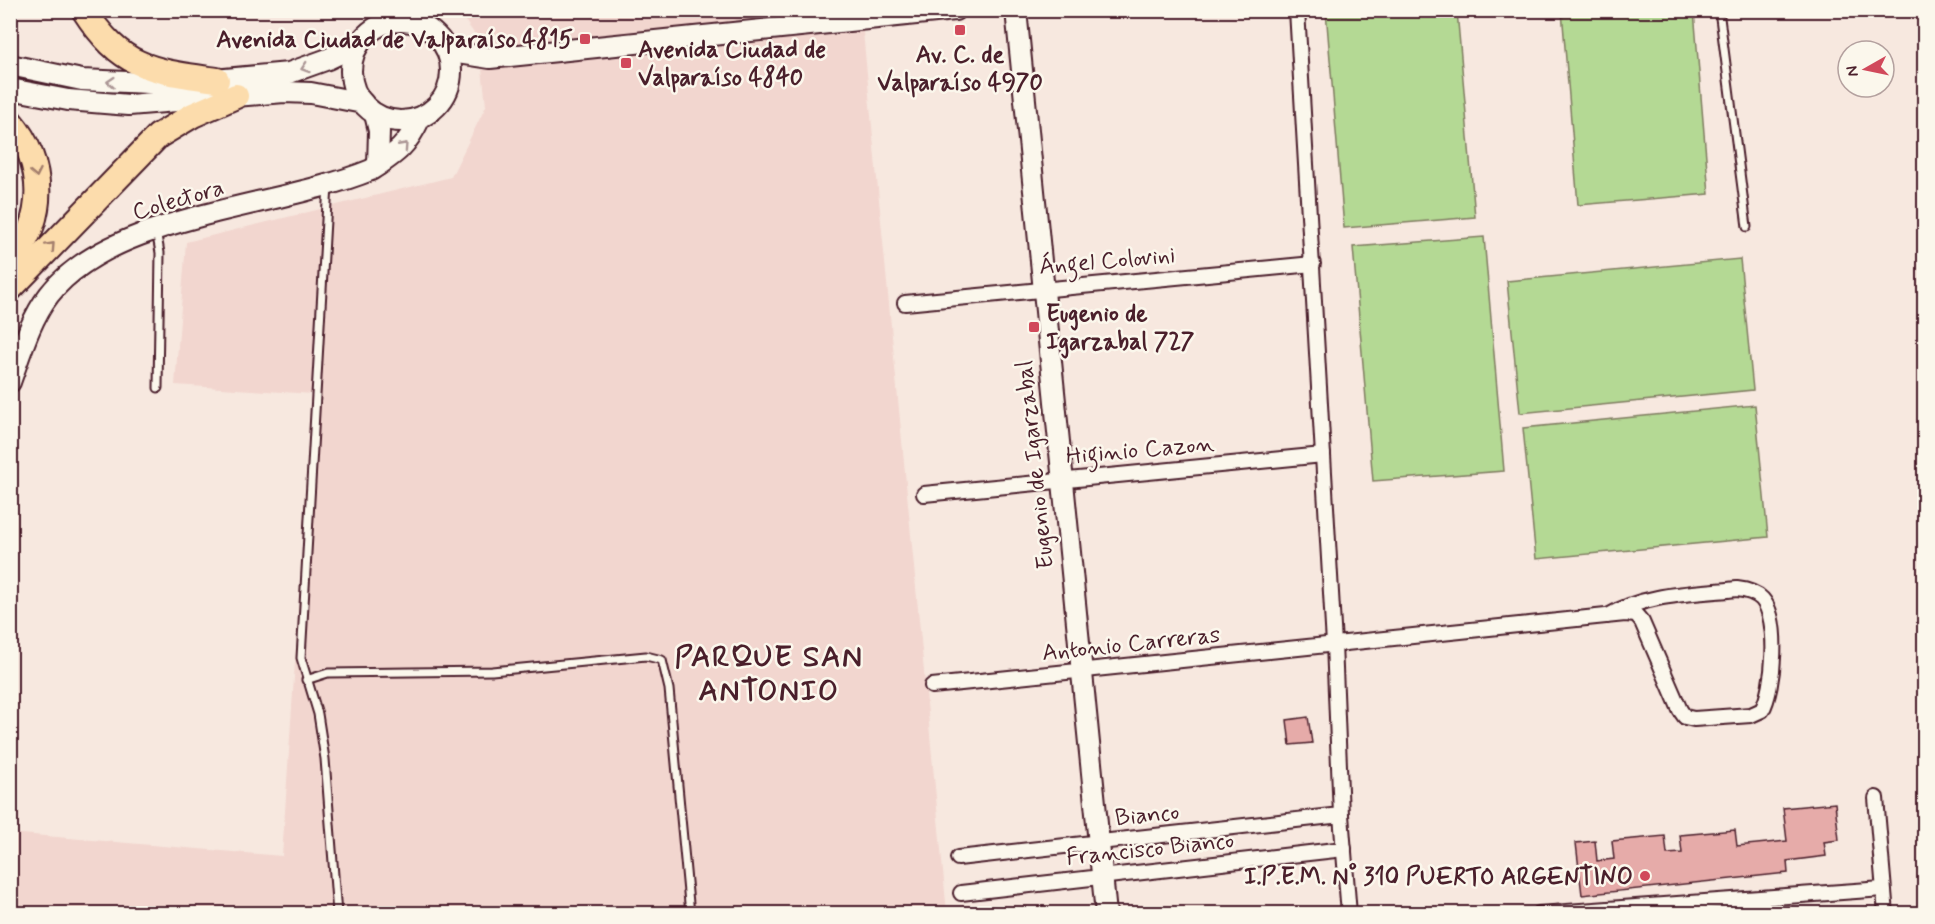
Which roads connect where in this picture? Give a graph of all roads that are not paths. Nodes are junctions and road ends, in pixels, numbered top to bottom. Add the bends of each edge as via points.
1 (84, 10) edge
2 (371, 10) edge
3 (393, 10) edge
4 (863, 10) edge
5 (955, 10) edge
6 (1016, 10) edge
7 (1297, 10) edge
8 (1719, 10) edge
9 (842, 21) junction
10 (413, 22) junction
11 (364, 39) junction
12 (446, 48) junction
13 (490, 58) junction
14 (10, 65) edge
15 (217, 80) junction
16 (450, 83) junction
17 (10, 89) edge
18 (236, 96) junction
19 (369, 109) junction
20 (420, 118) junction
21 (10, 121) edge
22 (378, 165) junction
23 (328, 183) junction
24 (1747, 227) dead end
25 (156, 231) junction
26 (10, 261) edge
27 (1313, 264) junction
28 (10, 289) edge
29 (1042, 289) junction
30 (905, 303) dead end
31 (10, 382) edge
32 (158, 388) dead end
33 (1323, 454) junction
34 (1063, 479) junction
35 (924, 494) dead end
36 (1608, 616) junction
37 (1334, 644) junction
38 (1080, 671) junction
39 (306, 680) junction
40 (932, 686) dead end
41 (1876, 798) dead end
42 (1341, 815) junction
43 (1098, 842) junction
44 (1344, 849) junction
45 (958, 858) dead end
46 (1102, 876) junction
47 (1883, 888) junction
48 (961, 893) dead end
49 (337, 914) edge
50 (690, 914) edge
51 (1106, 914) edge
52 (1349, 914) edge
53 (1539, 914) edge
54 (1886, 914) edge

1 - 15 highway via 105,39 132,61 168,73
2 - 11 main road
3 - 10 main road
4 - 9 main road
5 - 9 main road
6 - 29 main road, Eugenio de Igarzabal
7 - 27 street
8 - 24 lane
9 - 13 main road
10 - 11 main road via 382,25
10 - 12 main road via 427,28
11 -> 15 main road via 328,59 289,73
11 - 19 main road via 353,58 351,74 355,90
12 - 13 main road
12 - 16 main road
13 - 16 main road via 471,66
15 -> 14 main road via 109,82
16 - 20 main road via 439,104
17 - 18 main road via 68,100 129,105
18 - 19 main road via 300,92
28 -> 18 highway via 158,136
19 - 20 main road via 389,120 405,122
19 - 22 main road via 379,131
22 -> 20 main road, Colectora via 411,139
21 -> 26 highway via 30,152 39,194 30,231
22 - 23 main road, Colectora
23 - 25 main road, Colectora
23 - 39 lane via 300,658
25 - 31 main road, Colectora via 115,244 67,275 38,312
25 - 32 lane via 160,253
27 - 29 street, Ángel Colovini
27 - 33 street
29 - 30 street, Ángel Colovini
29 - 34 main road, Eugenio de Igarzabal
33 - 34 street, Higinio Cazon
33 - 37 street
34 - 35 street, Higinio Cazon
34 - 38 main road, Eugenio de Igarzabal
36 - 36 street via 1625,605 1645,600 1737,589 1752,591 1762,599 1774,632 1768,692 1762,710 1751,716 1685,717 1642,622 1636,615
36 - 37 street, Antonio Carreras
37 - 38 street, Antonio Carreras
37 - 42 street
38 - 40 street, Antonio Carreras
38 - 43 main road, Eugenio de Igarzabal
39 - 49 lane via 318,714 325,759
39 - 50 lane via 328,673 492,671 646,656 662,660 669,689
41 - 47 street
42 - 43 street, Bianco
42 - 44 street
43 - 45 street, Bianco
43 - 46 main road, Eugenio de Igarzabal
44 - 46 street, Francisco Bianco
44 - 52 street
46 - 48 street, Francisco Bianco
46 - 51 main road, Eugenio de Igarzabal
47 - 53 street
47 - 54 street

